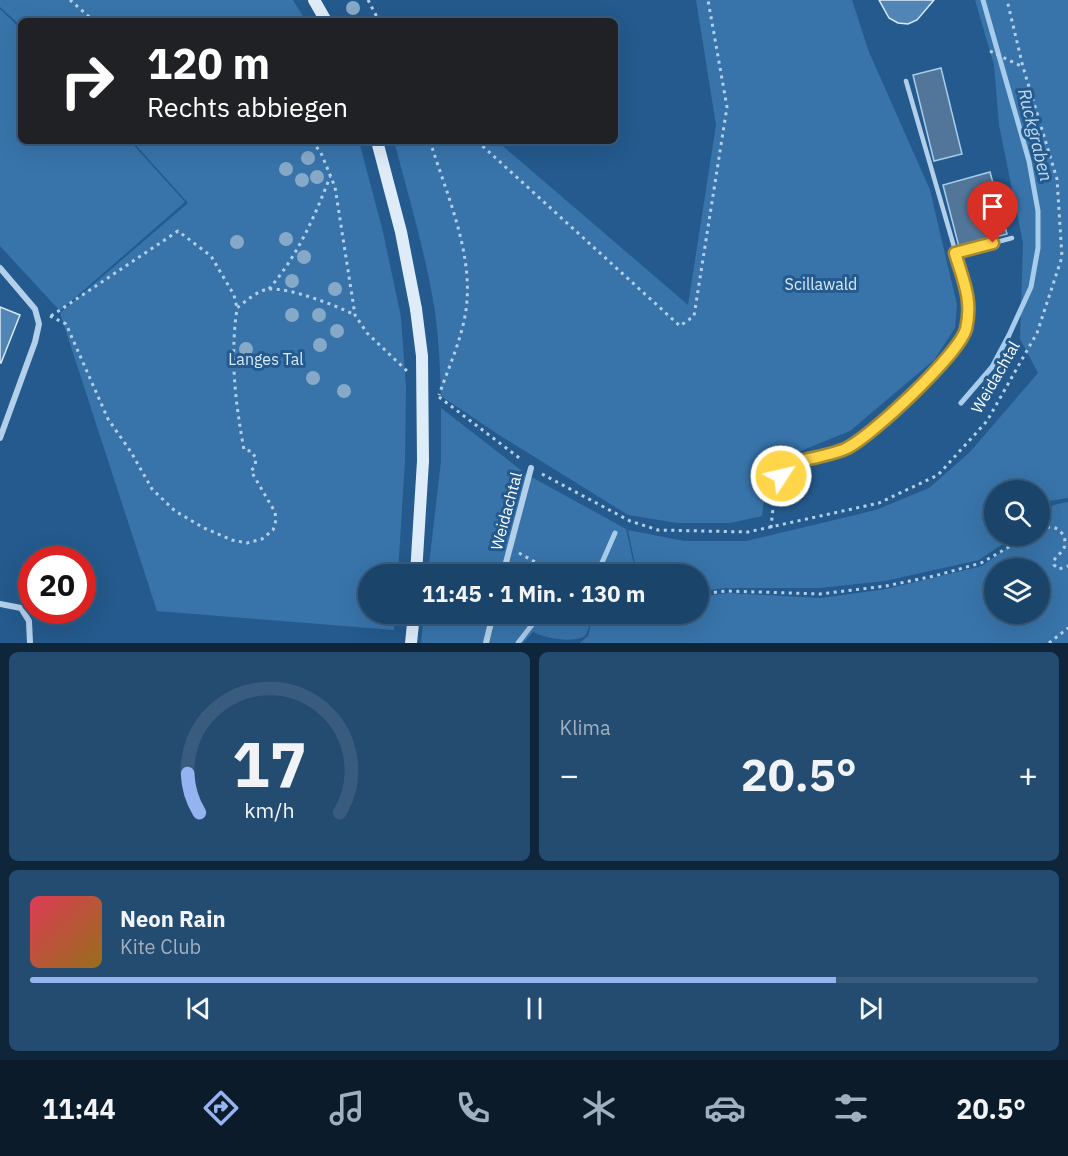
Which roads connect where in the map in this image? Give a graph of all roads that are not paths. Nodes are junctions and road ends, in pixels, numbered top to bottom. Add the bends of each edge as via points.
1 (314, 0) edge
2 (324, 18) edge
3 (906, 81) dead end
4 (378, 144) edge
5 (1012, 238) dead end
6 (955, 253) junction
7 (0, 268) edge
8 (3, 418) edge
9 (0, 438) edge
10 (531, 468) road end
11 (775, 487) road end
12 (417, 564) edge
13 (506, 564) edge
14 (0, 604) edge
15 (413, 624) edge
16 (491, 624) edge
17 (30, 643) edge
18 (411, 643) edge
19 (486, 643) edge

1 - 2 main road
3 - 6 lane
4 - 12 main road, bridge via 401,232 422,357 423,461
5 - 6 lane
6 - 11 lane via 970,302 965,332 942,364 878,426 846,448 787,464
7 - 8 street via 35,309 39,324
8 - 9 street
10 - 13 street, Weidachtal
14 - 17 street via 21,608 29,621
15 - 18 main road
16 - 19 street

